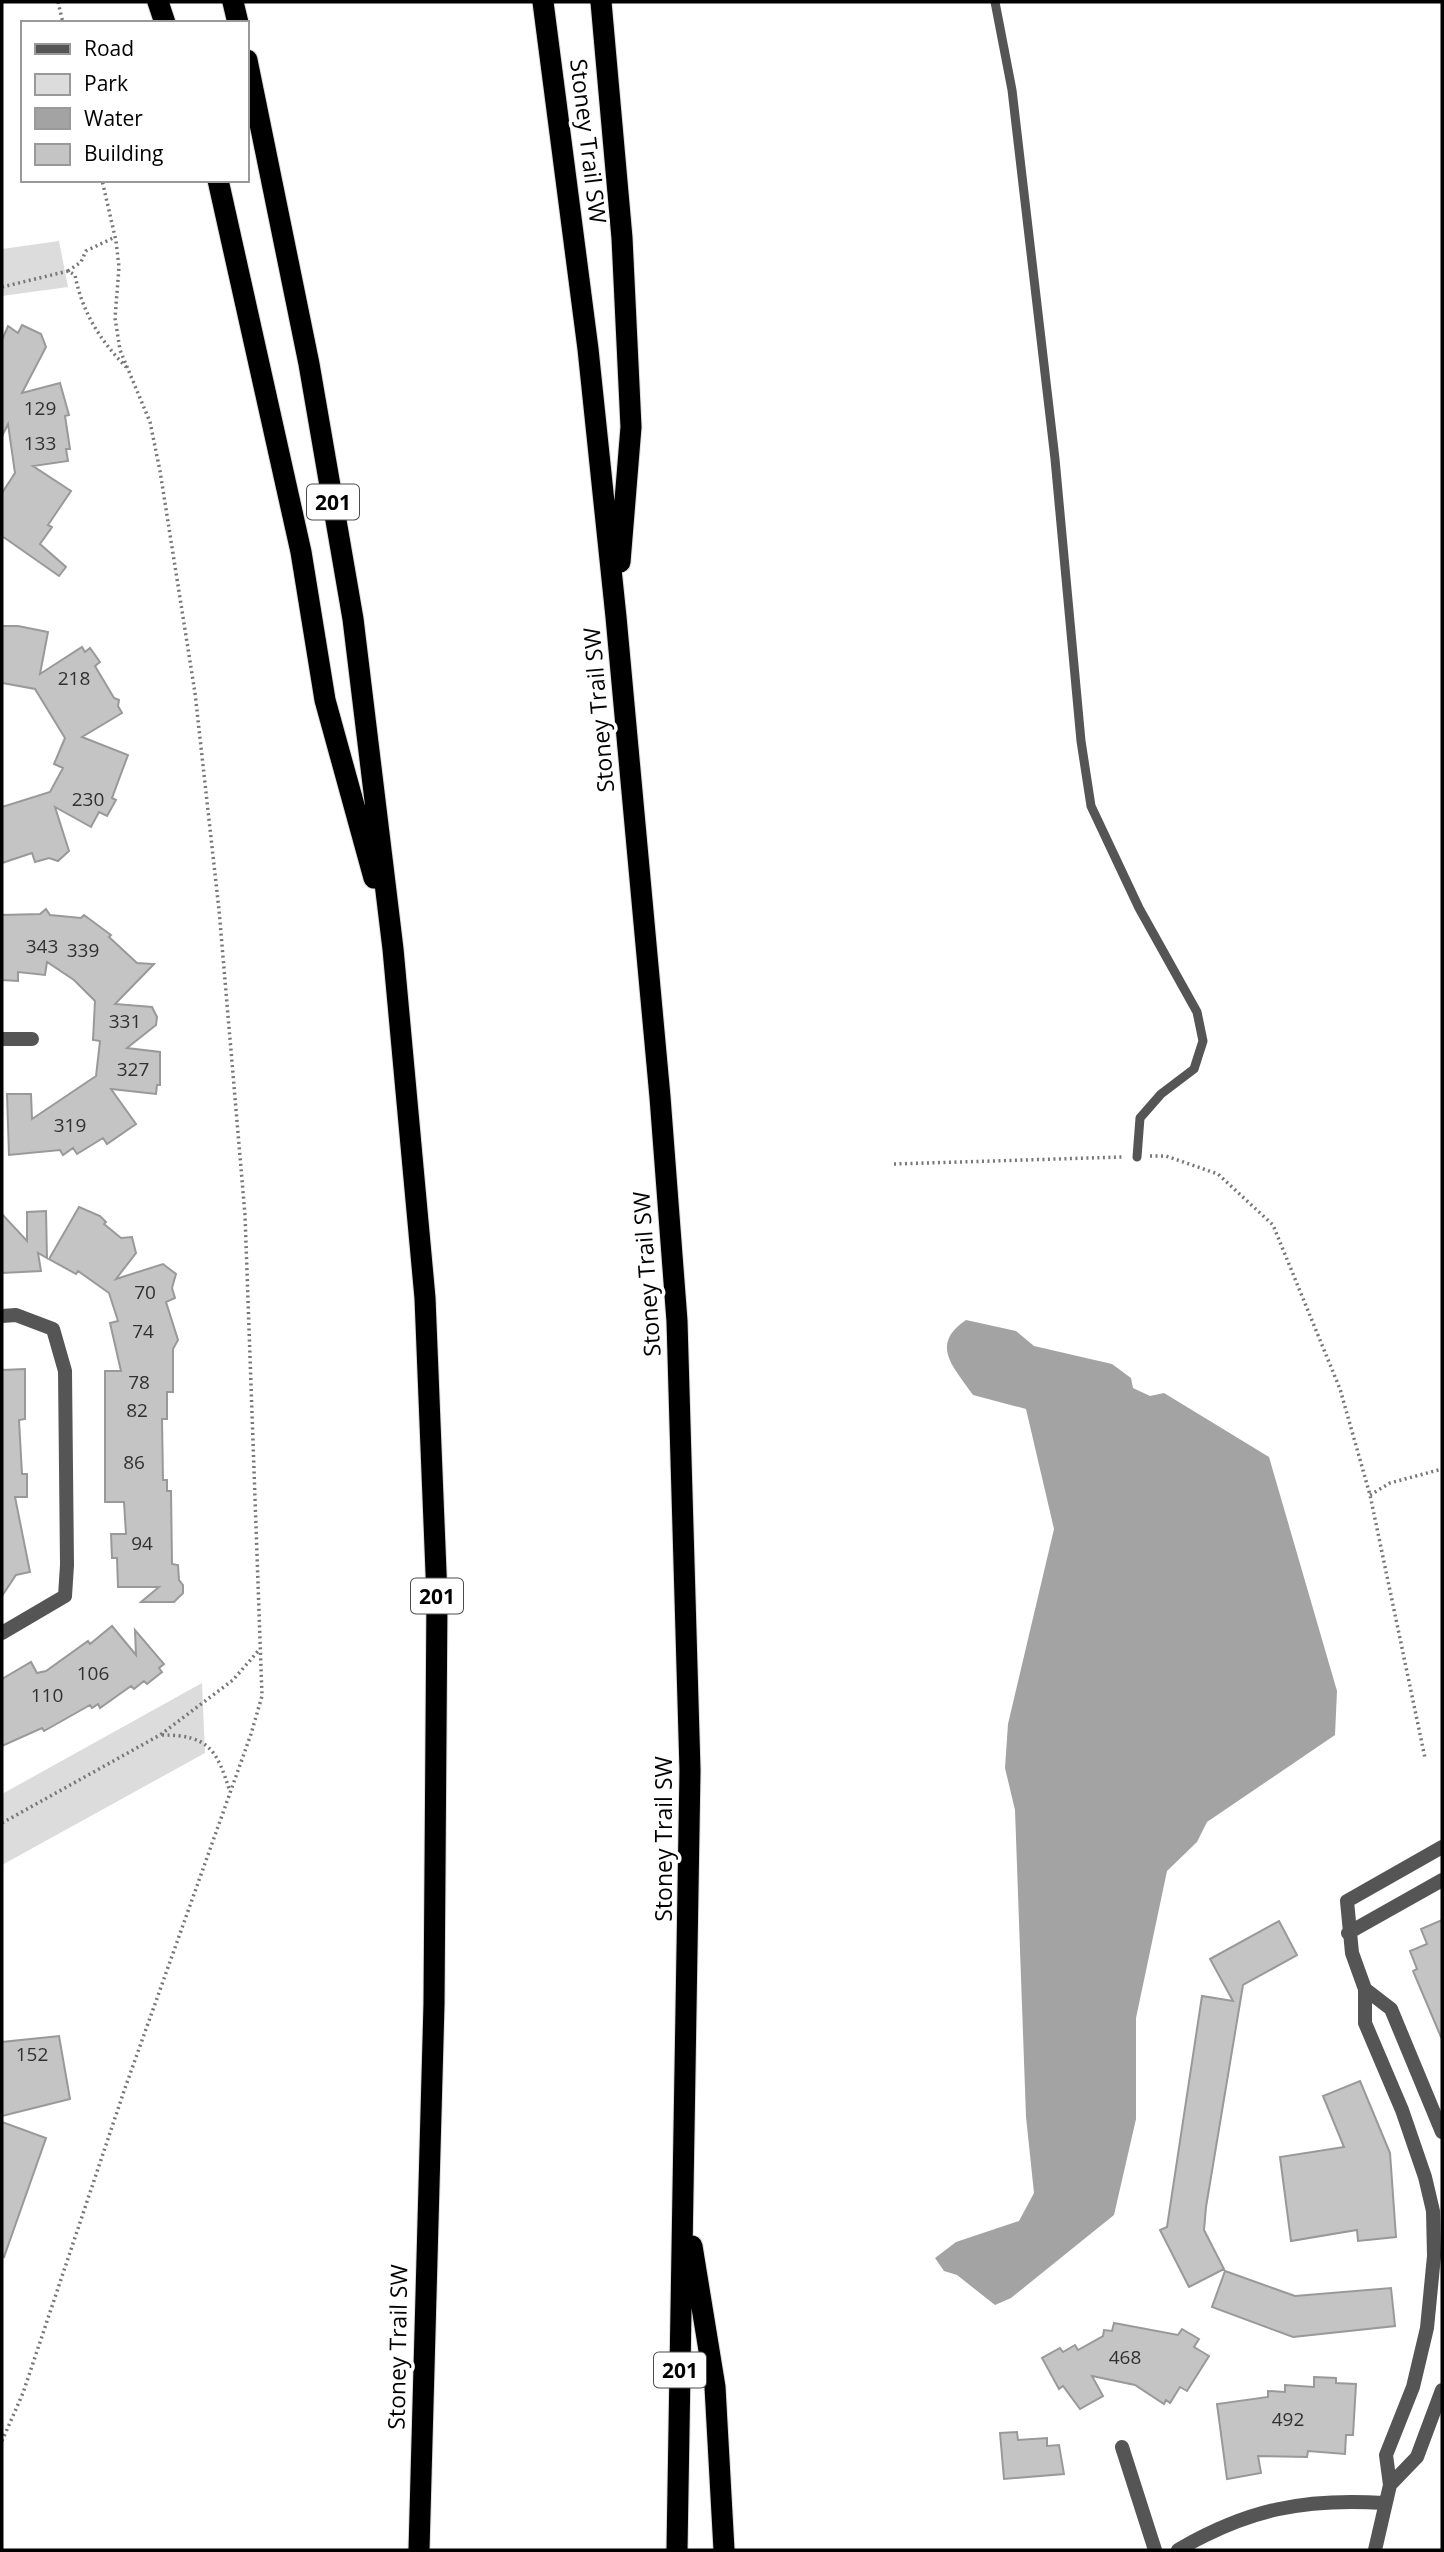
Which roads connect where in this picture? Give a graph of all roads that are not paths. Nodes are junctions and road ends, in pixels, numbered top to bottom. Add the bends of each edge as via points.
1 (158, 2) edge
2 (172, 2) edge
3 (233, 2) edge
4 (543, 2) edge
5 (601, 2) edge
6 (996, 2) edge
7 (164, 21) edge
8 (177, 21) edge
9 (238, 21) edge
10 (248, 65) edge
11 (219, 186) edge
12 (616, 617) junction
13 (393, 949) junction
14 (2, 1039) edge
15 (33, 1039) dead end
16 (1137, 1157) road end
17 (2, 1316) edge
18 (2, 1633) edge
19 (1442, 1847) edge
20 (1442, 1880) edge
21 (1348, 1933) junction
22 (1365, 1989) junction
23 (1442, 2132) edge
24 (683, 2189) junction
25 (1442, 2390) edge
26 (1122, 2447) dead end
27 (1390, 2486) junction
28 (1384, 2503) junction
29 (419, 2550) edge
30 (677, 2550) edge
31 (724, 2550) edge
32 (1155, 2550) edge
33 (1178, 2550) edge
34 (1375, 2550) edge

1 - 7 highway
2 - 8 highway
3 - 9 highway
4 - 12 highway, Stoney Trail SW / 201 via 588,349
5 - 12 highway via 622,238 631,427
6 - 16 lane via 1013,104 1055,459 1091,806 1139,908 1198,1012 1203,1041 1194,1069 1161,1094 1140,1118
10 - 13 highway, Stoney Trail SW / 201 via 309,364 353,619
11 - 13 highway via 301,552 325,700
12 - 24 highway, Stoney Trail SW / 201 via 677,1321 690,1770
13 - 29 highway, Stoney Trail SW / 201 via 425,1298 437,1597 434,2004
14 - 15 street
17 - 18 street via 16,1315 53,1329 65,1371 67,1565 65,1596
19 - 21 street via 1347,1901
20 - 21 street
21 - 22 street
22 - 23 street via 1391,2009
22 - 27 street via 1365,2023 1406,2122 1433,2211 1427,2328 1413,2387 1386,2455
24 - 30 highway, Stoney Trail SW / 201
24 - 31 highway via 715,2387
25 - 27 street via 1417,2457
26 - 32 street
27 - 28 street
28 - 33 street via 1333,2500 1286,2506
28 - 34 street

